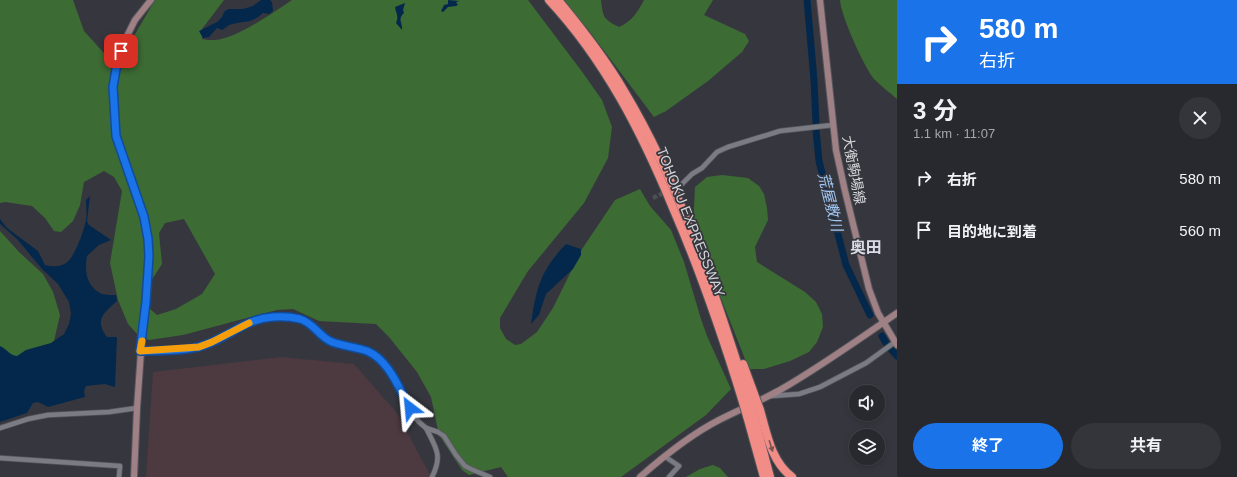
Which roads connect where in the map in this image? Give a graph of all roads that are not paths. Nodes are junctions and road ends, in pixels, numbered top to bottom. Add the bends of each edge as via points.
1 (151, 0) edge
2 (549, 0) edge
3 (558, 0) edge
4 (820, 0) edge
5 (833, 125) junction
6 (682, 184) tunnel mouth
7 (897, 313) edge
8 (883, 323) junction
9 (896, 343) edge
10 (140, 351) junction
11 (748, 396) junction
12 (768, 396) junction
13 (137, 408) junction
14 (753, 413) junction
15 (0, 428) edge
16 (426, 428) junction
17 (664, 456) junction
18 (0, 458) edge
19 (119, 477) edge
20 (134, 477) edge
21 (432, 477) edge
22 (490, 477) edge
23 (640, 477) edge
24 (669, 477) edge
25 (762, 477) edge
26 (770, 477) edge
27 (792, 477) edge

1 - 10 street via 135,20 125,40 117,63 113,87 116,136 144,217 148,239 146,302
2 - 11 highway, TOHOKU EXPRESSWAY via 592,52 641,134 676,213
3 - 11 highway, TOHOKU EXPRESSWAY via 597,49 624,90 661,162 711,285
4 - 5 street, 大衡駒場線
5 - 6 street via 780,131 728,146 717,152
5 - 8 street, 大衡駒場線 via 836,150 869,289
7 - 8 street
8 - 9 street, 大衡駒場線
8 - 12 street via 817,368
9 - 12 street via 866,363 820,387 799,394
10 - 13 street
10 - 16 street via 199,347 248,323 267,318 302,320 330,341 364,350 375,356 391,375 416,419
11 - 14 highway, TOHOKU EXPRESSWAY, bridge
12 - 17 street via 718,420
13 - 15 street via 48,415
13 - 20 street
14 - 25 highway, TOHOKU EXPRESSWAY via 755,443
14 - 26 highway, TOHOKU EXPRESSWAY
14 -> 27 highway via 774,456
16 - 21 street via 438,460
16 - 22 street via 444,436 465,466
17 - 23 street
17 - 24 street via 679,466
18 - 19 street via 120,466

